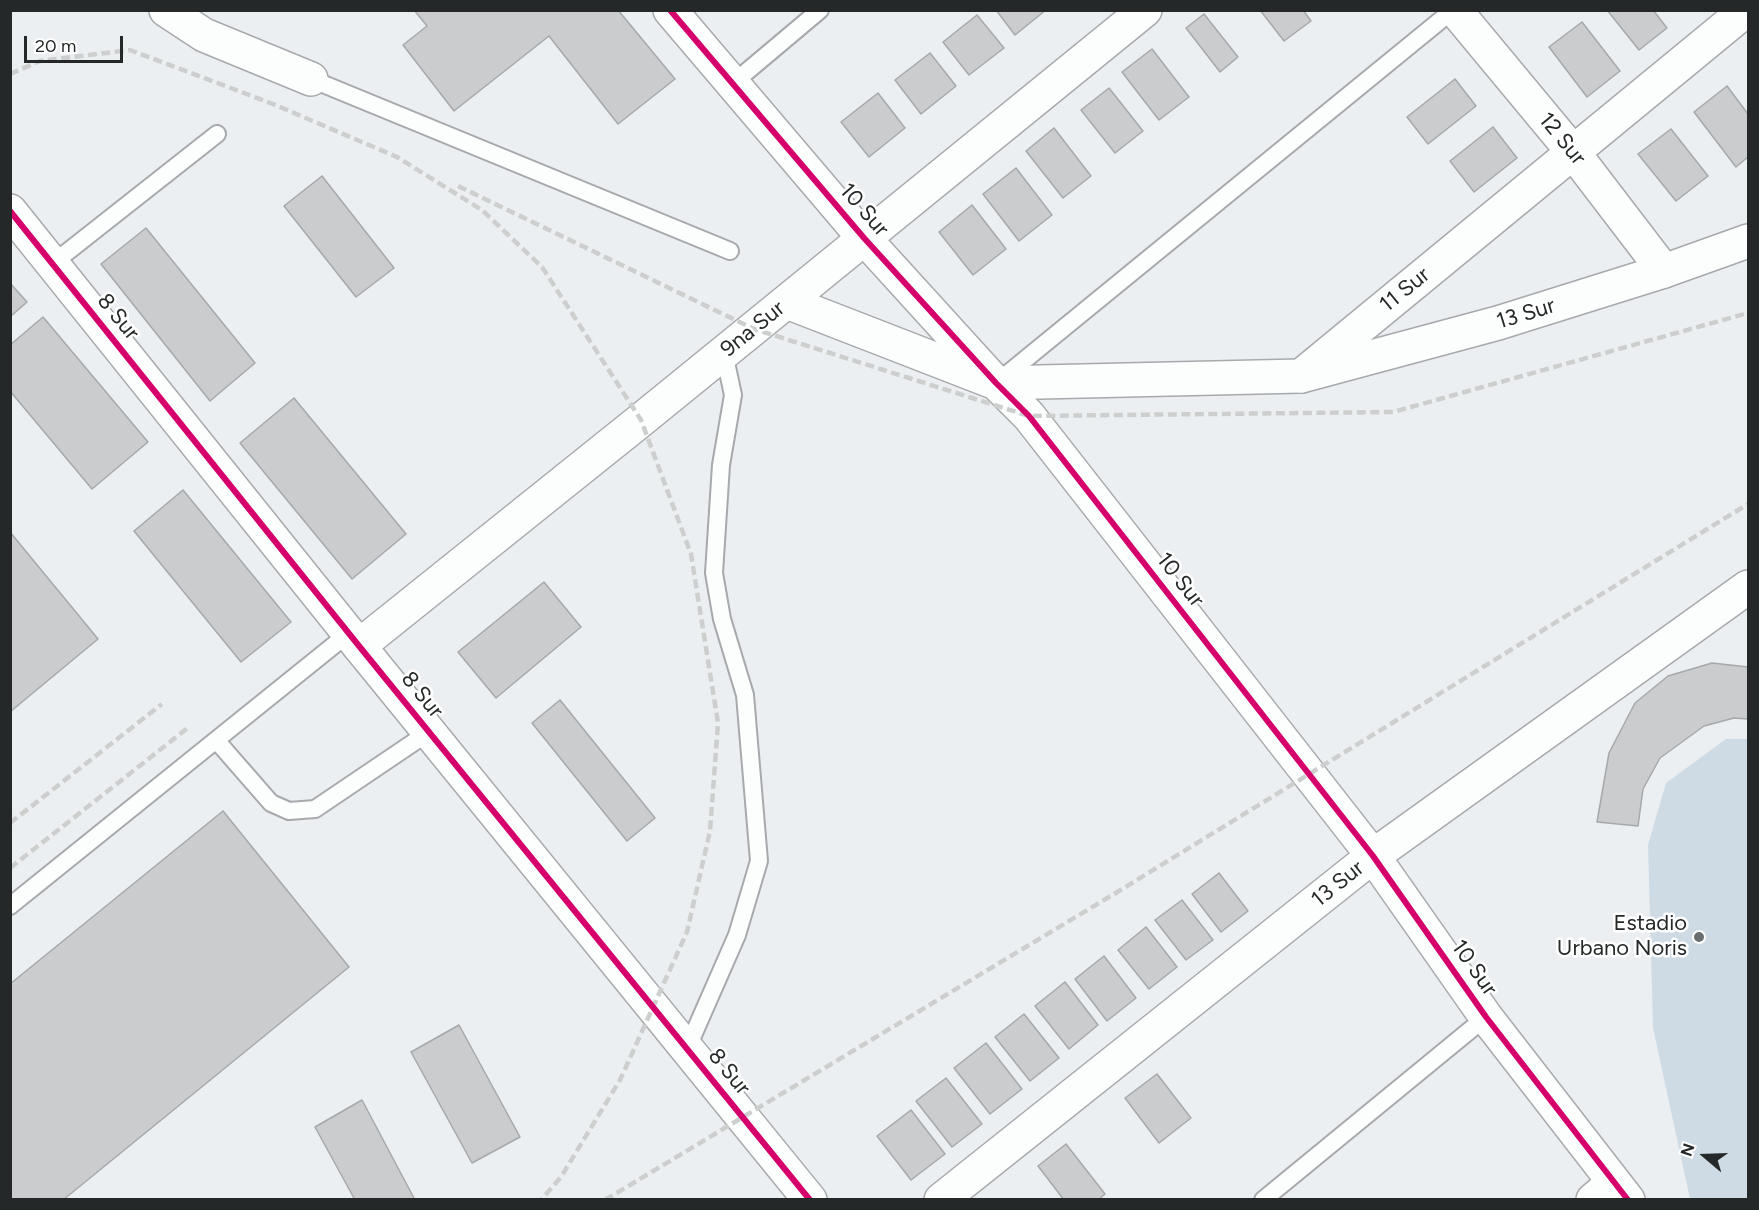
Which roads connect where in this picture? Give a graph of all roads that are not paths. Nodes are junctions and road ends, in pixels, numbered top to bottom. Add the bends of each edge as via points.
1 (166, 10) edge
2 (670, 10) edge
3 (820, 10) edge
4 (1145, 10) edge
5 (1454, 10) edge
6 (1746, 10) edge
7 (311, 79) joint
8 (732, 84) junction
9 (217, 134) dead end
10 (1573, 152) junction
11 (10, 211) edge
12 (864, 238) junction
13 (1749, 241) edge
14 (730, 251) dead end
15 (52, 264) junction
16 (1664, 271) junction
17 (787, 302) junction
18 (724, 353) junction
19 (1301, 376) junction
20 (996, 383) junction
21 (1749, 587) edge
22 (354, 639) junction
23 (429, 732) junction
24 (216, 740) junction
25 (1372, 856) junction
26 (10, 906) edge
27 (1486, 1017) junction
28 (687, 1049) junction
29 (1612, 1194) edge
30 (810, 1200) edge
31 (941, 1200) edge
32 (1263, 1200) edge

1 - 7 street via 204,35
2 - 8 street, 10 Sur
3 - 8 lane
4 - 12 street, 9na Sur
5 - 10 street, 12 Sur
5 - 20 lane
6 - 10 street, 11 Sur
7 - 14 lane
8 - 12 street, 10 Sur
9 - 15 lane
10 - 16 street, 12 Sur
10 - 19 street, 11 Sur
11 - 15 street, 8 Sur
12 - 17 street, 9na Sur
12 - 20 street, 10 Sur
13 - 16 street, 13 Sur
15 - 22 street, 8 Sur
16 - 19 street, 13 Sur via 1498,323
17 - 18 street, 9na Sur
17 - 20 street
18 - 22 street, 9na Sur
18 - 28 lane via 733,395 721,465 714,573 722,619 745,694 759,861 737,935
19 - 20 street
20 - 25 street, 10 Sur via 1029,416
21 - 25 street, 13 Sur
22 - 23 street, 8 Sur
22 - 24 lane
23 - 24 lane via 315,809 289,811 271,803
23 - 28 street, 8 Sur
24 - 26 lane
25 - 27 street, 10 Sur
25 - 31 street, 13 Sur
27 - 29 street, 10 Sur
27 - 32 lane
28 - 30 street, 8 Sur

